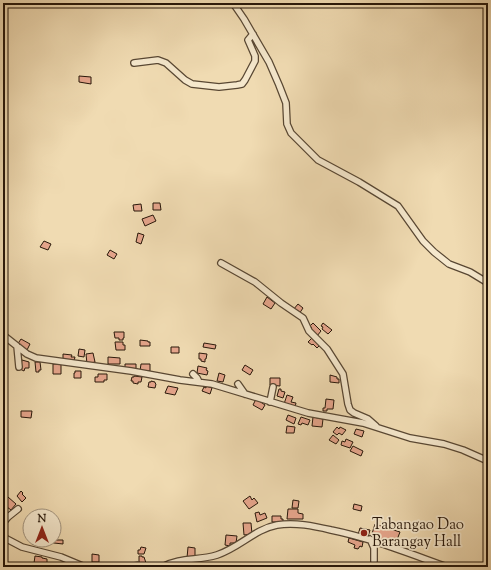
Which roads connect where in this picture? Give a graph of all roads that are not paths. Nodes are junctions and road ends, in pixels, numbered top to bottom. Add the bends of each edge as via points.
1 (233, 3) edge
2 (253, 34) junction
3 (134, 63) dead end
4 (221, 263) dead end
5 (488, 283) edge
6 (3, 335) edge
7 (17, 346) junction
8 (19, 367) dead end
9 (192, 374) dead end
10 (199, 382) junction
11 (238, 384) dead end
12 (273, 387) dead end
13 (244, 394) junction
14 (270, 402) junction
15 (377, 427) junction
16 (488, 461) edge
17 (18, 509) dead end
18 (3, 523) edge
19 (3, 537) edge
20 (370, 539) junction
21 (374, 562) dead end
22 (85, 567) edge
23 (162, 567) edge
24 (447, 567) edge

1 - 2 street
2 - 3 street via 248,40 255,61 242,84 219,87 192,84 166,63 158,60
2 - 5 street via 269,62 286,103 287,124 291,133 318,160 398,206 434,252 450,264
4 - 15 street via 255,282 303,318 309,331 327,349 343,374 350,410
6 - 7 street
7 - 8 street
7 - 10 street via 27,354 46,360
9 - 10 street
10 - 13 street
11 - 13 street
12 - 14 street
13 - 14 street
14 - 15 street via 308,413 363,422
15 - 16 street via 410,438 444,444
17 - 18 street
19 - 22 street via 22,547 61,557
20 - 21 street via 374,548
20 - 23 street via 310,525 277,525 263,529 218,555 176,561
20 - 24 street

